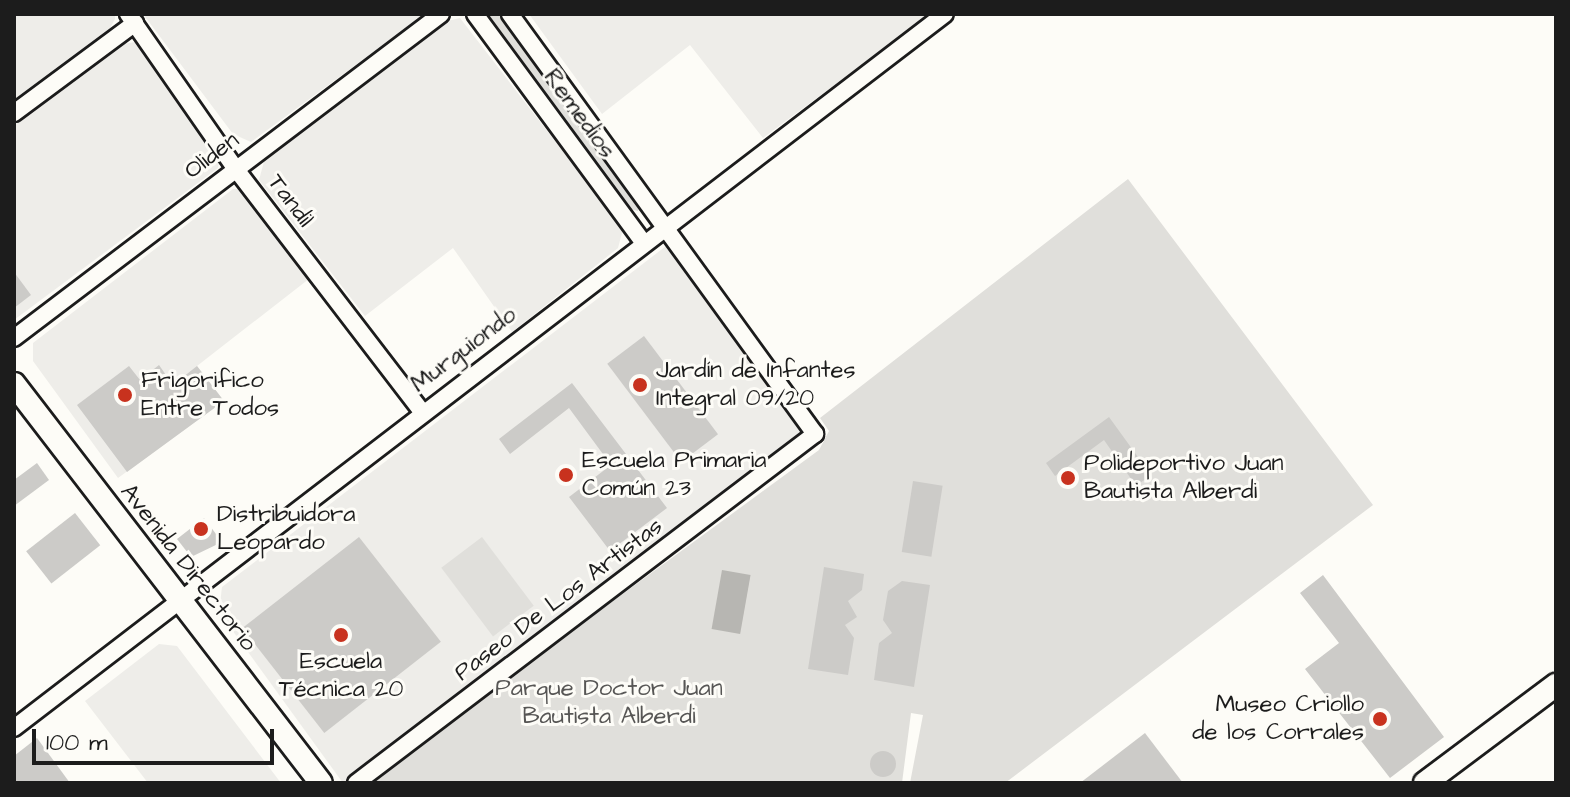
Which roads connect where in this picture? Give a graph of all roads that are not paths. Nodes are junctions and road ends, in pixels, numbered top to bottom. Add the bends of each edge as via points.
1 (441, 14) edge
2 (475, 14) edge
3 (510, 14) edge
4 (945, 14) edge
5 (131, 18) edge
6 (14, 113) edge
7 (235, 168) junction
8 (668, 226) junction
9 (644, 243) junction
10 (14, 338) edge
11 (14, 384) edge
12 (422, 412) junction
13 (181, 602) junction
14 (1556, 685) edge
15 (14, 728) edge
16 (321, 783) edge
17 (356, 783) edge
18 (1425, 783) edge

1 - 7 street, Oliden
2 - 9 street, Remedios
3 - 8 street, Remedios
4 - 8 street, Murguiondo
5 - 6 street
5 - 7 street, Tandil
7 - 10 street, Oliden
7 - 12 street, Tandil
8 - 9 street, Murguiondo
8 - 17 street, Paseo De Los Artistas via 812,423 813,437
9 - 12 street, Murguiondo
11 - 13 main road, Avenida Directorio
12 - 13 street, Murguiondo
13 - 15 street, Murguiondo
13 - 16 main road, Avenida Directorio
14 - 18 main road

